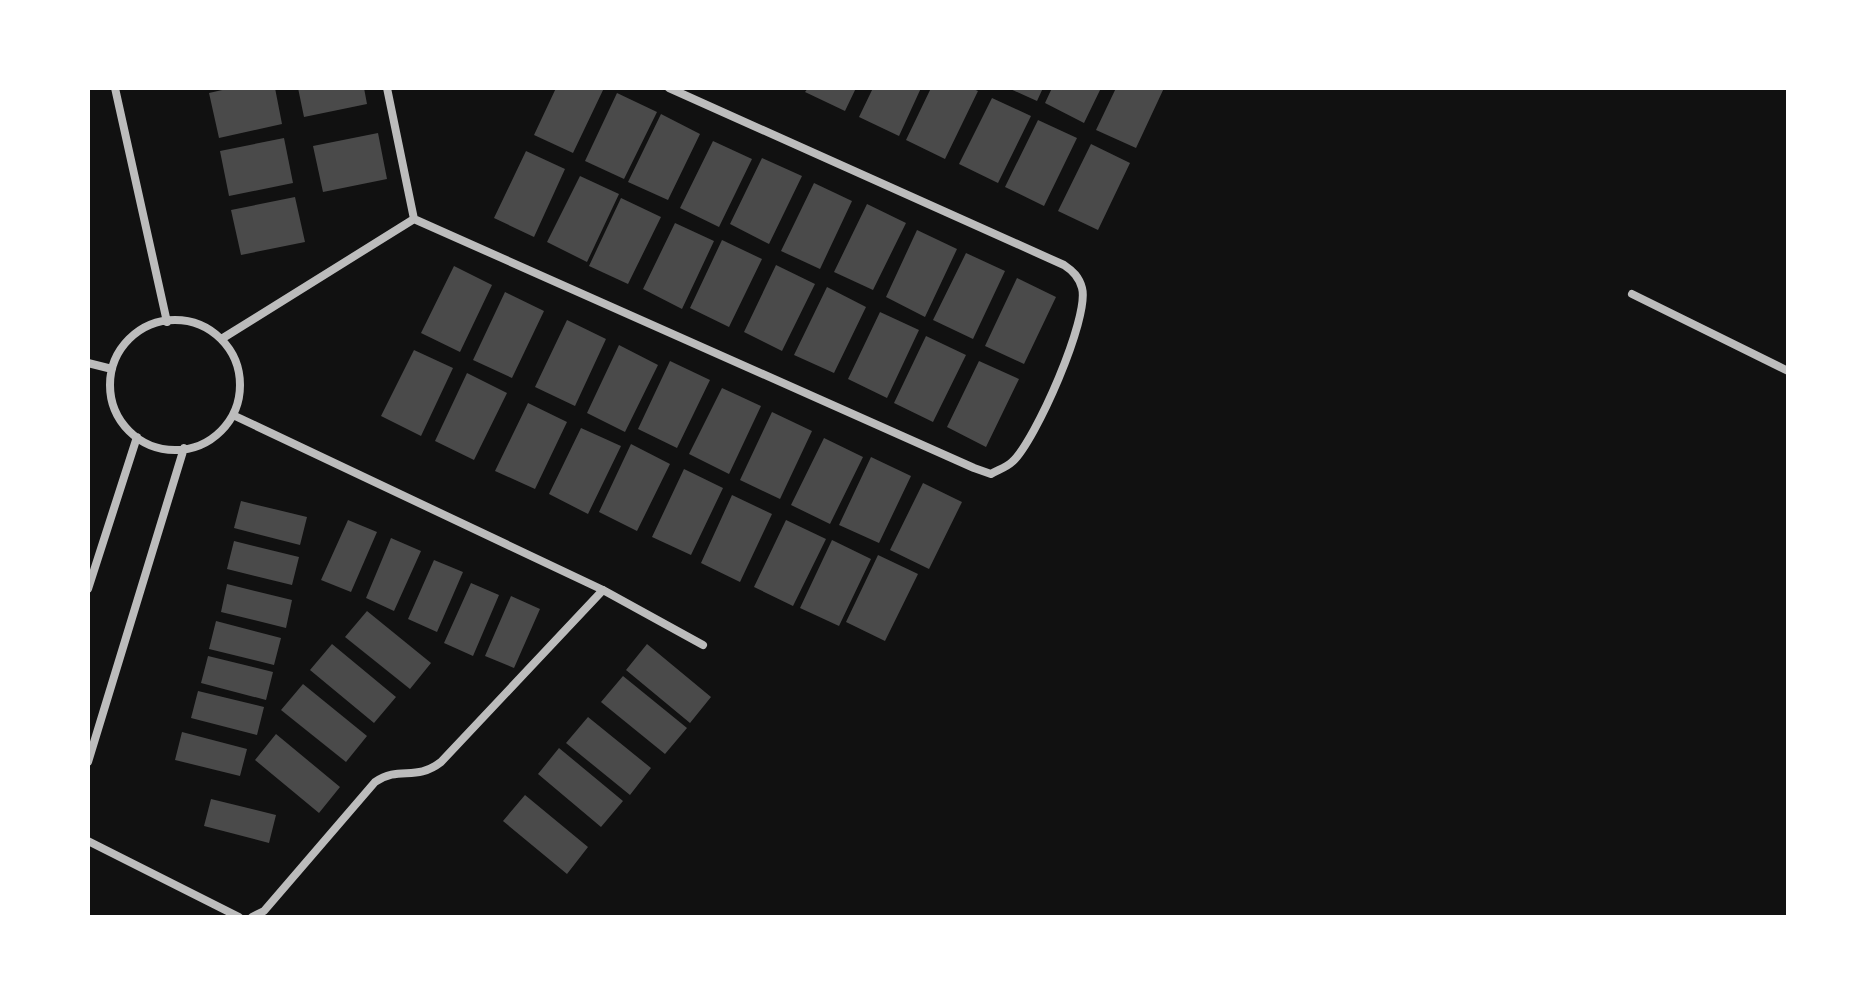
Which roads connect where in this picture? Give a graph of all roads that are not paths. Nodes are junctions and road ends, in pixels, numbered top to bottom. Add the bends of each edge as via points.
1 (115, 88) edge
2 (387, 88) edge
3 (669, 88) edge
4 (414, 219) junction
5 (1632, 294) dead end
6 (167, 322) junction
7 (223, 338) junction
8 (88, 363) edge
9 (112, 369) junction
10 (1788, 371) edge
11 (235, 416) junction
12 (137, 437) junction
13 (184, 448) junction
14 (88, 589) edge
15 (603, 590) junction
16 (703, 645) dead end
17 (88, 762) edge
18 (88, 841) edge
19 (239, 917) edge
20 (252, 917) edge

1 - 6 street
2 - 4 street
3 - 4 street via 1075,273 1083,291 1081,316 1036,431 1012,463 991,474 974,468
4 - 7 street
5 - 10 street
6 - 7 street via 186,319
6 - 9 street via 145,324 115,354
7 - 11 street via 242,375
8 - 9 street
9 - 12 street via 108,395 127,432
11 - 13 street via 206,446
11 - 15 street
12 - 13 street via 165,452
12 - 14 street
13 - 17 street
15 - 16 street
15 - 20 street via 441,762 418,774 387,774 375,782 264,911
18 - 19 street

